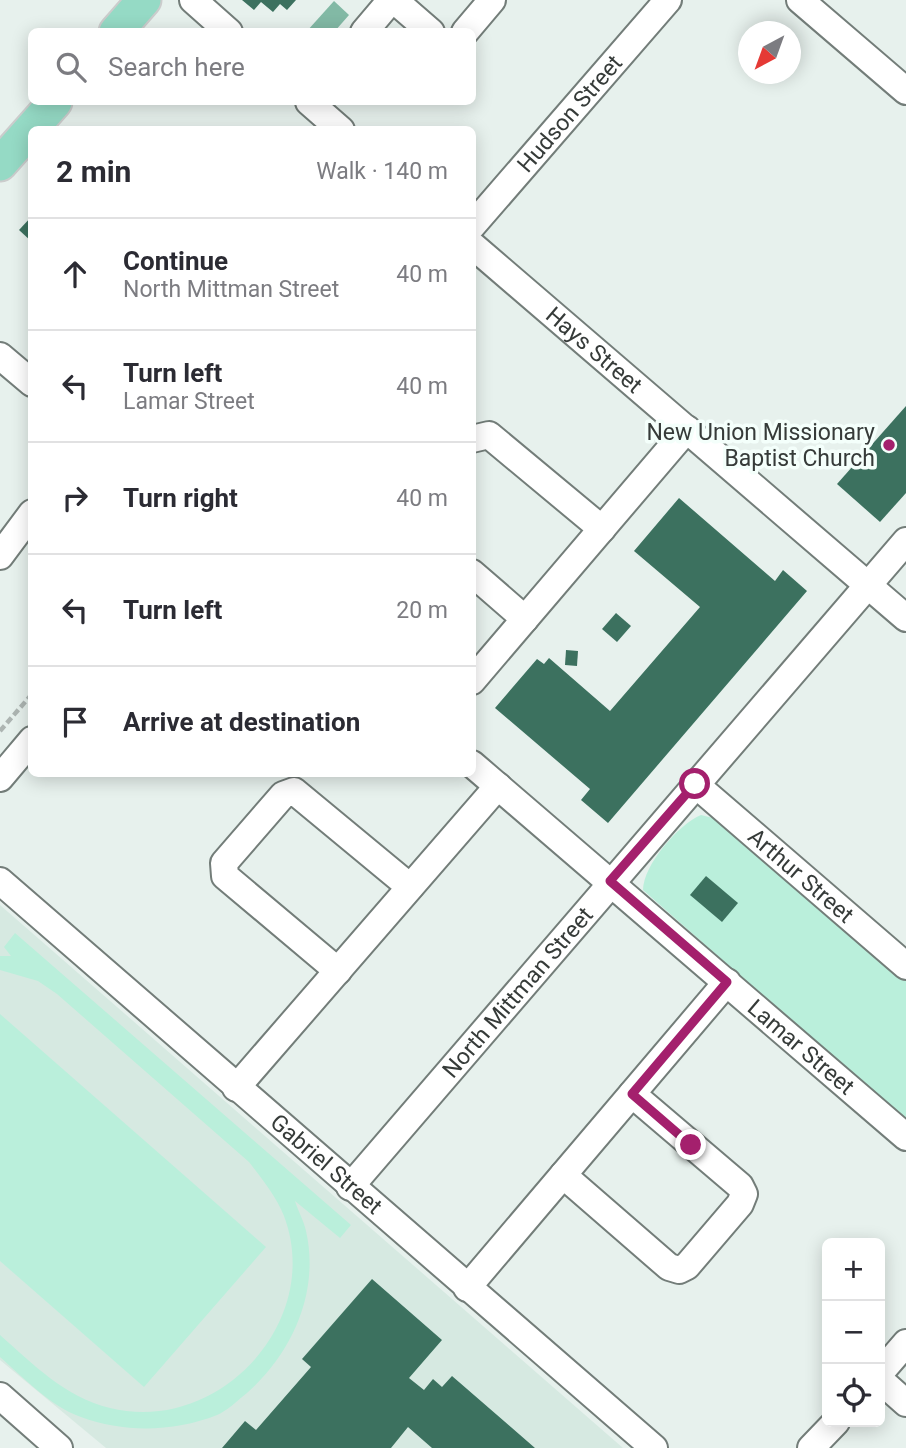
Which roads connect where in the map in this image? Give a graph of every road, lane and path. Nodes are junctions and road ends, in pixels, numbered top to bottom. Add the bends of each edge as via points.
1 (144, 0) edge
2 (193, 0) edge
3 (393, 0) edge
4 (492, 0) edge
5 (668, 0) edge
6 (800, 0) edge
7 (120, 28) edge
8 (224, 28) edge
9 (368, 28) edge
10 (426, 28) edge
11 (468, 28) edge
12 (906, 91) edge
13 (52, 105) edge
14 (312, 105) edge
15 (35, 126) edge
16 (336, 126) edge
17 (28, 134) edge
18 (0, 164) edge
19 (476, 221) edge
20 (476, 247) edge
21 (0, 356) edge
22 (28, 380) edge
23 (687, 429) junction
24 (476, 438) edge
25 (28, 518) edge
26 (601, 529) junction
27 (906, 541) edge
28 (0, 556) edge
29 (476, 576) edge
30 (868, 585) junction
31 (906, 618) edge
32 (526, 619) junction
33 (476, 676) edge
34 (28, 699) edge
35 (0, 731) edge
36 (28, 745) edge
37 (476, 767) edge
38 (0, 778) edge
39 (695, 784) junction
40 (498, 786) junction
41 (0, 881) edge
42 (610, 881) junction
43 (410, 887) junction
44 (906, 966) edge
45 (338, 971) junction
46 (727, 982) junction
47 (236, 1088) junction
48 (632, 1094) junction
49 (906, 1137) edge
50 (563, 1175) junction
51 (350, 1187) junction
52 (467, 1288) junction
53 (906, 1343) edge
54 (885, 1367) edge
55 (885, 1384) edge
56 (0, 1396) edge
57 (906, 1403) edge
58 (831, 1427) edge
59 (59, 1448) edge
60 (654, 1448) edge
61 (811, 1448) edge

1 - 7 main road
2 - 8 street
3 - 9 street
3 - 10 street
4 - 11 street
5 - 19 street, Hudson Street
6 - 12 street
13 - 15 main road
14 - 16 street
17 - 18 main road
20 - 23 street, Hays Street
21 - 22 street
23 - 26 street
23 - 30 street, Hays Street
24 - 26 street via 489,435
25 - 28 street
26 - 32 street
27 - 30 street, North Mittman Street
29 - 32 street
30 - 31 street, Hays Street
30 - 39 street, North Mittman Street
32 - 33 street
34 - 35 path
36 - 38 street
37 - 40 street, Lamar Street
39 - 42 street, North Mittman Street
39 - 44 street, Arthur Street
40 - 42 street, Lamar Street
40 - 43 street
41 - 47 street, Gabriel Street
42 - 46 street, Lamar Street
42 - 51 street, North Mittman Street
43 - 45 street
43 - 45 street via 294,791 283,795 224,863 225,876
45 - 47 street
46 - 48 street
46 - 49 street, Lamar Street
47 - 51 street, Gabriel Street
48 - 50 street
48 - 50 street via 740,1186 744,1194 731,1215 679,1270 669,1267
50 - 52 street
51 - 52 street, Gabriel Street
52 - 60 street, Gabriel Street
53 - 54 street
55 - 57 street
56 - 59 street
58 - 61 street

